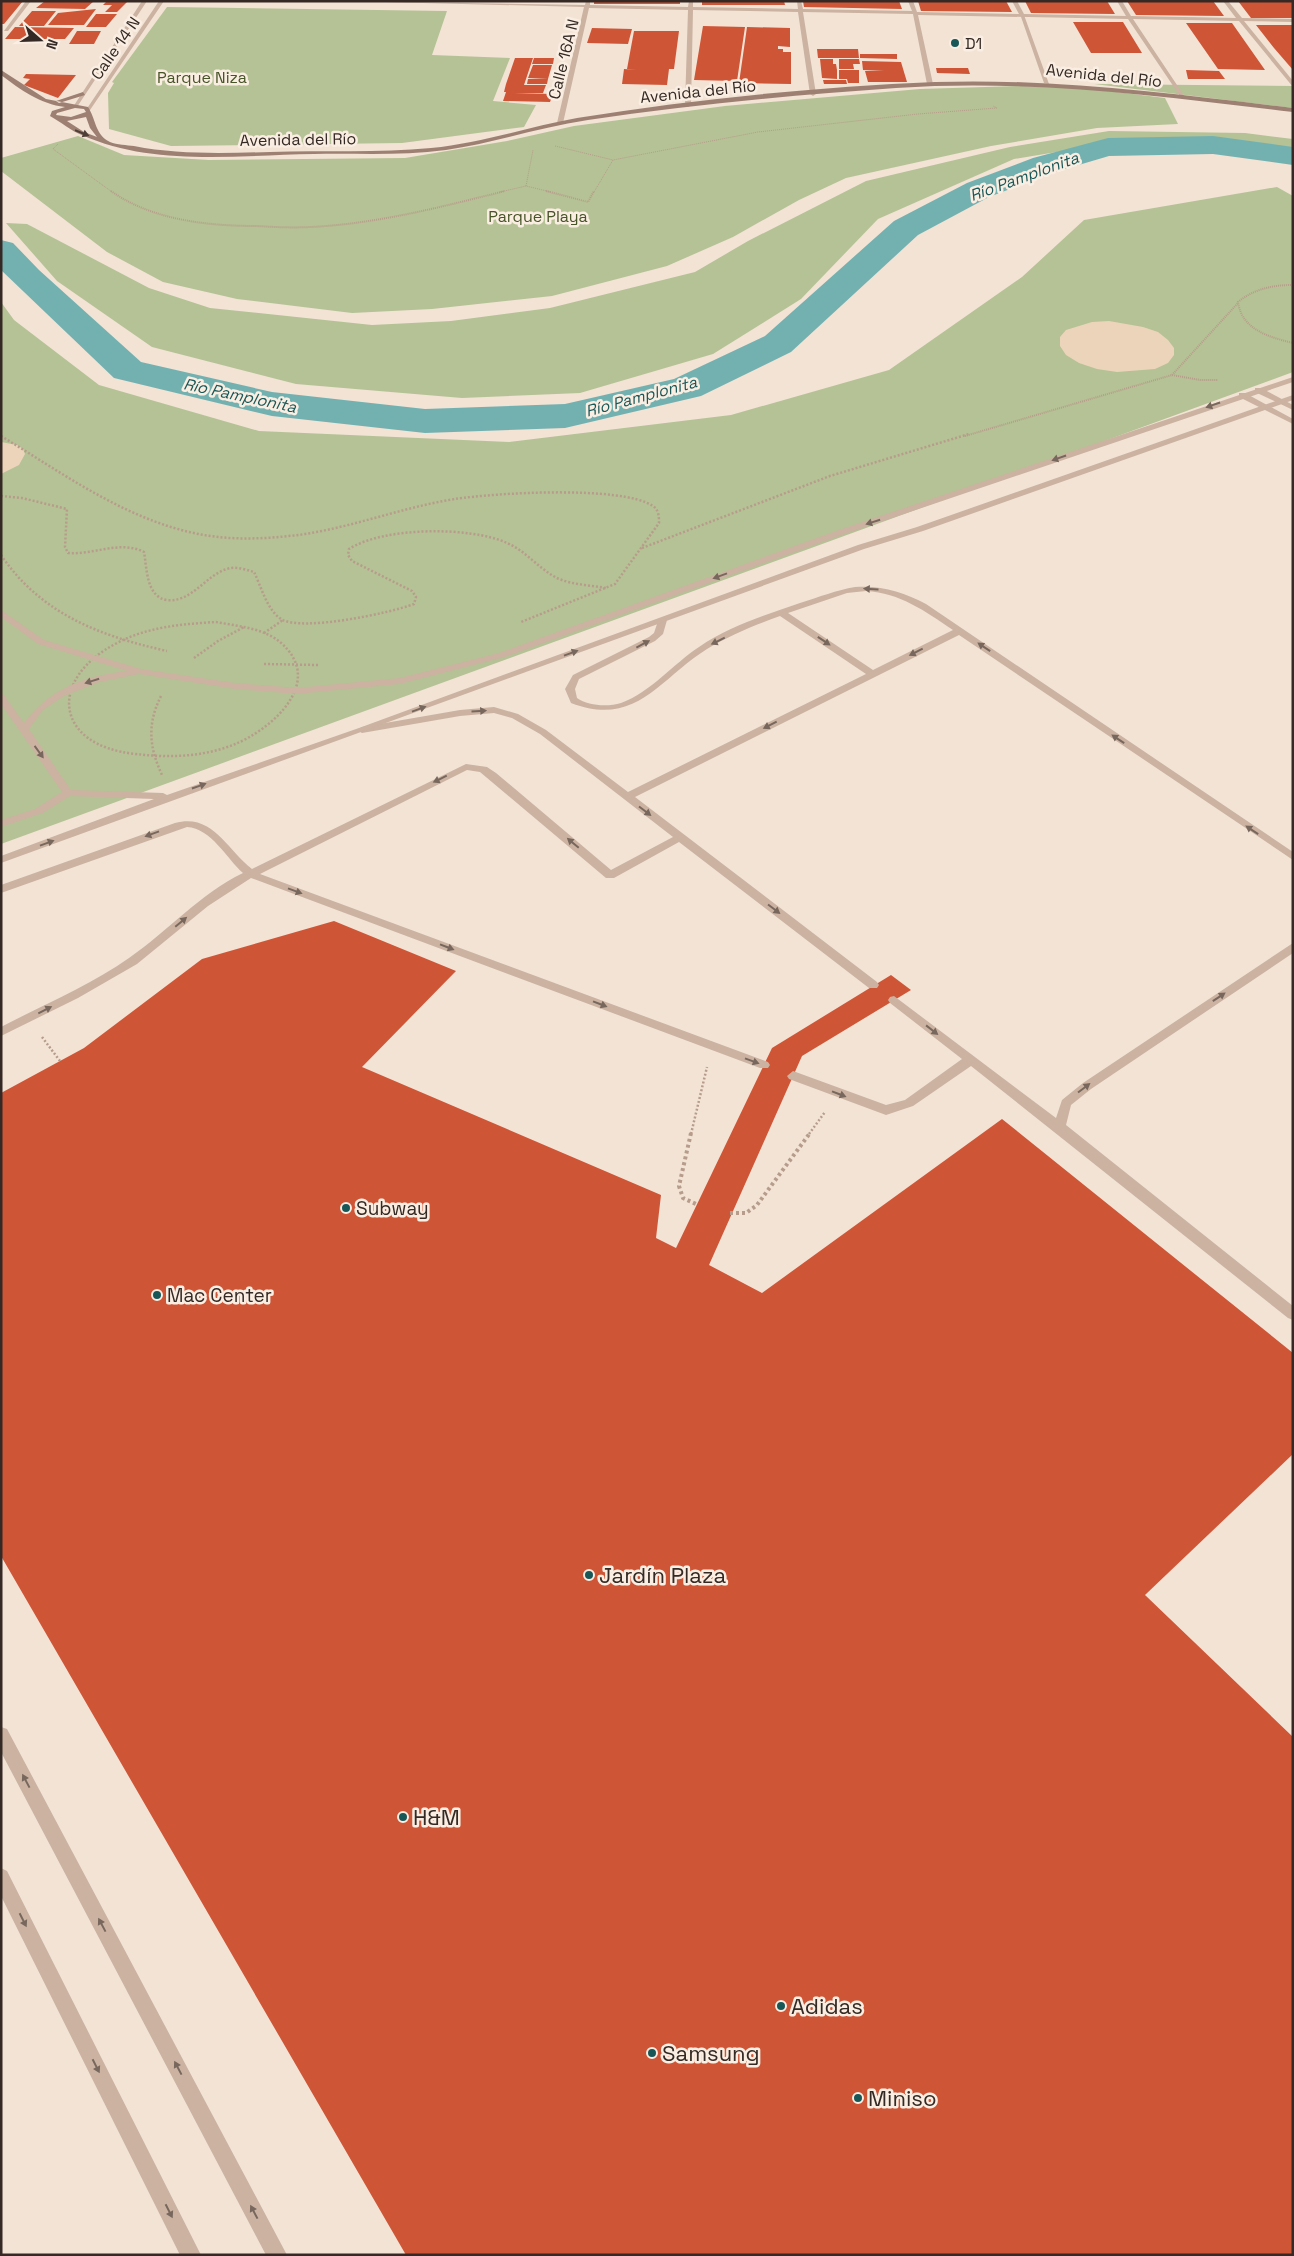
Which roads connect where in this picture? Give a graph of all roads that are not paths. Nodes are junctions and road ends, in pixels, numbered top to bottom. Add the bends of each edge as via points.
1 (29, 1) edge
2 (145, 1) edge
3 (162, 1) edge
4 (348, 1) edge
5 (691, 1) edge
6 (799, 1) edge
7 (910, 1) edge
8 (1014, 1) edge
9 (1118, 1) edge
10 (1225, 1) edge
11 (370, 2) edge
12 (477, 3) edge
13 (588, 4) edge
14 (692, 8) junction
15 (801, 11) junction
16 (915, 13) junction
17 (1022, 15) junction
18 (1129, 17) junction
19 (1240, 20) junction
20 (1293, 21) edge
21 (6, 30) dead end
22 (1, 72) edge
23 (1047, 83) junction
24 (930, 84) junction
25 (1293, 85) edge
26 (83, 94) junction
27 (813, 94) junction
28 (1182, 97) junction
29 (37, 102) junction
30 (688, 105) junction
31 (75, 106) junction
32 (1293, 110) edge
33 (88, 111) junction
34 (59, 118) junction
35 (560, 123) junction
36 (108, 142) junction
37 (1293, 379) edge
38 (1258, 390) junction
39 (1242, 395) junction
40 (1293, 397) edge
41 (1282, 402) junction
42 (1265, 408) junction
43 (1293, 408) edge
44 (1293, 422) edge
45 (902, 512) junction
46 (920, 529) junction
47 (842, 532) junction
48 (861, 547) junction
49 (1, 613) edge
50 (783, 614) junction
51 (662, 620) junction
52 (959, 630) junction
53 (140, 672) junction
54 (872, 674) junction
55 (1, 697) edge
56 (23, 730) junction
57 (362, 730) junction
58 (68, 793) junction
59 (173, 796) junction
60 (627, 797) junction
61 (1, 824) edge
62 (680, 837) junction
63 (1293, 858) edge
64 (1, 860) edge
65 (250, 873) junction
66 (1, 889) edge
67 (1293, 947) edge
68 (873, 985) dead end
69 (894, 1000) dead end
70 (1, 1032) edge
71 (970, 1060) junction
72 (764, 1065) dead end
73 (793, 1076) dead end
74 (1059, 1127) junction
75 (1293, 1314) edge
76 (1, 1735) edge
77 (1, 1877) edge
78 (191, 2255) edge
79 (277, 2255) edge

1 - 21 street
2 - 26 street, Calle 14 N
3 - 33 street, Calle 14 N
4 - 11 street
5 - 14 street
6 - 15 street
7 - 16 street
8 - 17 street
9 - 18 street
10 - 19 street
11 - 12 street
12 - 13 street
13 - 14 street
13 - 35 street, Calle 16A N
14 - 15 street
14 - 30 street
15 - 16 street
15 - 27 street
16 - 17 street
16 - 24 street
17 - 18 street
17 - 23 street
18 - 19 street
18 - 28 street
19 - 20 street
19 - 25 street
22 - 29 main road
23 - 24 main road, Avenida del Río
23 - 28 main road, Avenida del Río
24 - 27 main road, Avenida del Río
26 - 29 main road via 60,101
26 - 31 street, Calle 14 N
27 - 30 main road, Avenida del Río
28 - 32 main road, Avenida del Río
29 - 31 main road
30 - 35 main road, Avenida del Río
31 - 33 main road
31 - 34 main road, Avenida del Río via 50,113
33 - 34 main road via 79,118
33 - 36 main road via 93,128
34 -> 36 main road, Avenida del Río via 76,131
35 - 36 main road, Avenida del Río via 484,141 412,151 186,154
37 - 38 street
38 - 39 street
38 - 41 street
39 - 42 street
39 -> 45 street
40 - 41 street
41 - 42 street
41 - 43 street
42 - 44 street
42 - 46 street
45 - 46 street via 906,522
45 -> 47 street
46 - 48 street
47 - 48 street via 863,536 866,543
47 -> 53 street via 502,655 400,681 297,691
48 - 51 street
49 - 53 street via 41,642
50 -> 51 street via 704,648 633,701 598,708 574,701 569,693 570,683 576,677 652,639 658,634
52 -> 50 street via 913,600 882,590 845,591
50 -> 54 street
57 -> 51 street
52 -> 54 street
63 -> 52 street
53 -> 56 street via 92,681 70,689 41,708
54 -> 60 street
55 - 56 street
56 -> 58 street
59 -> 57 street
57 -> 60 street via 494,710 515,716 543,732
58 - 59 street
58 - 61 street via 38,811
64 -> 59 street
60 -> 62 street
62 -> 65 street via 610,875 492,775 483,769 466,767
62 -> 68 street
65 -> 66 street via 210,833 188,823
70 -> 65 street via 132,961 204,903
65 -> 72 street
74 -> 67 street via 1066,1103 1073,1096
69 -> 71 street
73 -> 71 street via 886,1110 909,1103
71 - 74 street
74 - 75 street
79 -> 76 street
77 -> 78 street

